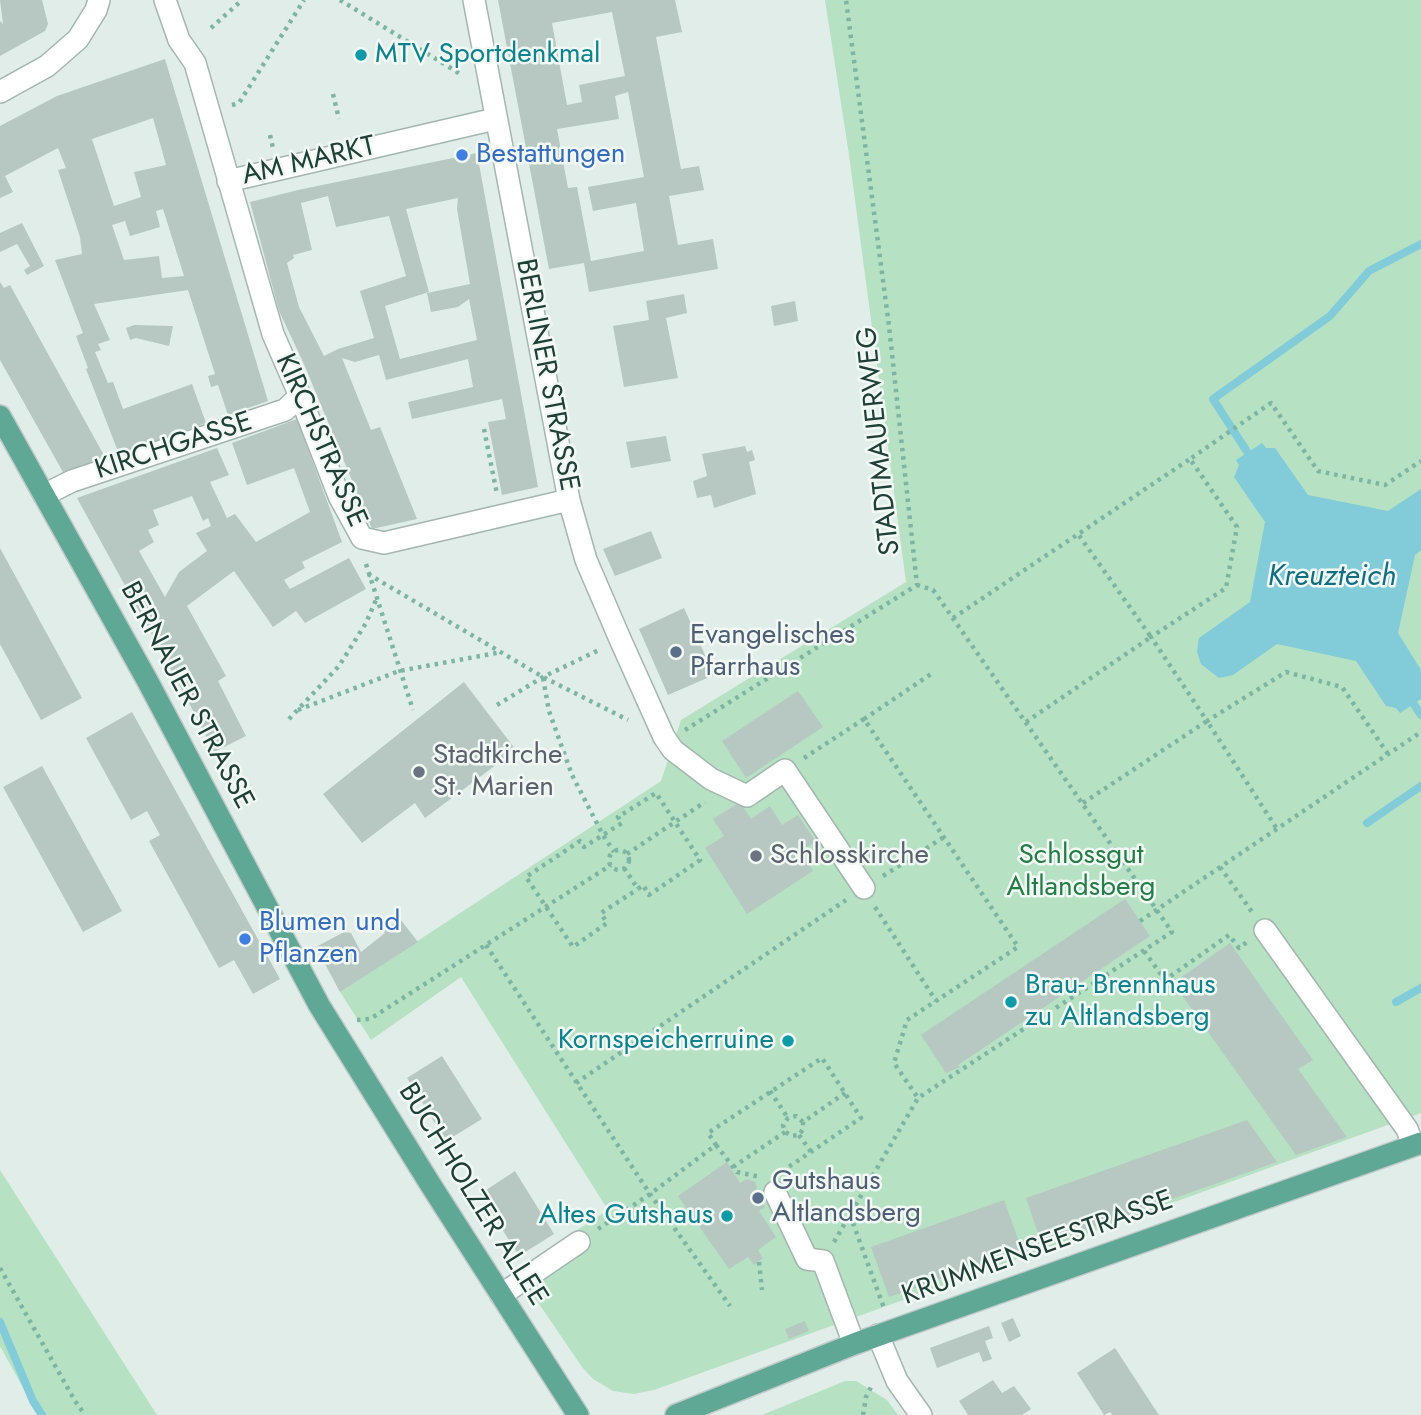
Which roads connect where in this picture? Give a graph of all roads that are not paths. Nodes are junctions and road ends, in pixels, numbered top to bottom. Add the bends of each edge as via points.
1 (165, 0) edge
2 (474, 0) edge
3 (96, 3) edge
4 (0, 92) edge
5 (495, 119) junction
6 (228, 181) junction
7 (300, 396) junction
8 (0, 416) edge
9 (44, 495) junction
10 (569, 500) junction
11 (863, 888) road end
12 (1265, 930) road end
13 (319, 1005) joint
14 (1417, 1144) edge
15 (772, 1186) road end
16 (579, 1242) road end
17 (501, 1295) junction
18 (878, 1335) junction
19 (854, 1344) junction
20 (578, 1415) edge
21 (676, 1415) edge
22 (921, 1415) edge

1 - 6 street, AM MARKT via 179,40 195,63
2 - 5 street, BERLINER STRASSE
3 - 4 street via 78,39 47,66
5 - 6 street, AM MARKT
5 - 10 street, BERLINER STRASSE
6 - 7 street, KIRCHSTRASSE via 273,334
7 - 9 street, KIRCHGASSE via 285,410 72,481
7 - 10 street, KIRCHSTRASSE via 339,496 362,538 384,543
8 - 9 main road, BERNAUER STRASSE
9 - 13 main road, BERNAUER STRASSE
10 - 11 street, BERLINER STRASSE via 586,560 673,750 711,779 747,796 785,770
12 - 14 street
13 - 17 main road, BUCHHOLZER ALLEE
14 - 18 main road, KRUMMENSEESTRASSE
15 - 19 street via 807,1259 823,1261
16 - 17 street
17 - 20 main road, BUCHHOLZER ALLEE
18 - 19 main road, KRUMMENSEESTRASSE
18 - 22 street via 897,1381
19 - 21 main road, KRUMMENSEESTRASSE

